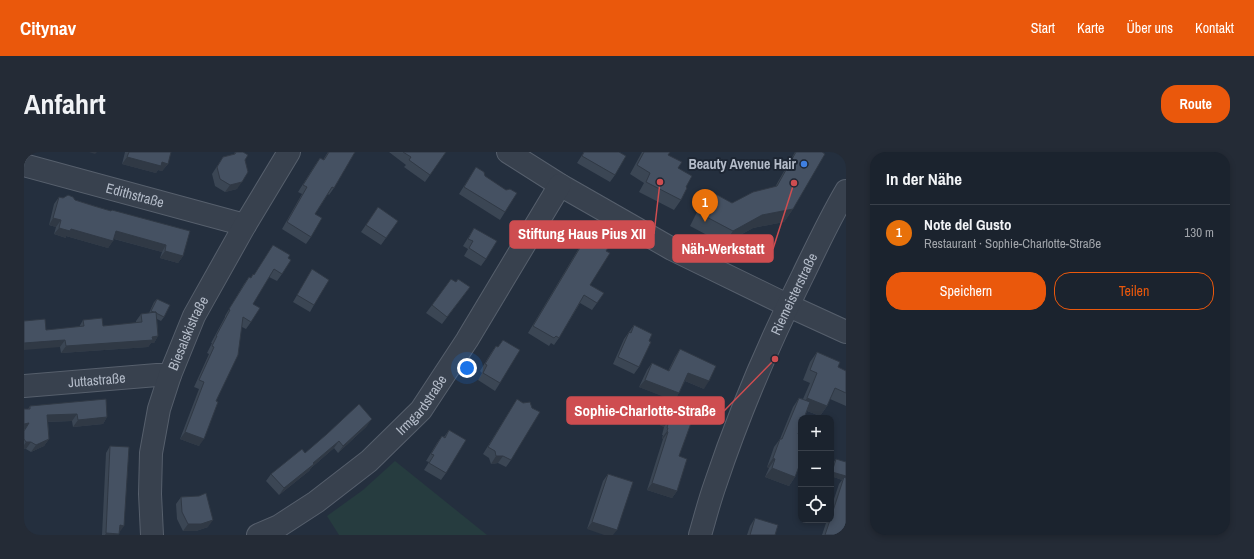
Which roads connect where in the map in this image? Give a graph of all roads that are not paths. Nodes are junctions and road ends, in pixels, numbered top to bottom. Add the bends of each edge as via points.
1 (289, 152) edge
2 (508, 152) edge
3 (24, 165) edge
4 (560, 186) junction
5 (846, 191) edge
6 (245, 225) junction
7 (787, 305) junction
8 (846, 332) edge
9 (170, 375) junction
10 (24, 386) edge
11 (152, 535) edge
12 (258, 535) edge
13 (700, 535) edge

1 - 6 street, Biesalskistraße
2 - 4 street
3 - 6 street, Edithstraße
4 - 7 street via 672,249
4 - 12 street, Irmgardstraße via 467,340 421,410 369,461 322,498 279,526
5 - 7 street, Riemeisterstraße
6 - 9 street, Biesalskistraße via 194,316
7 - 8 street
7 - 13 street, Riemeisterstraße via 731,440
9 - 10 street, Juttastraße
9 - 11 street, Biesalskistraße via 159,409 151,453

